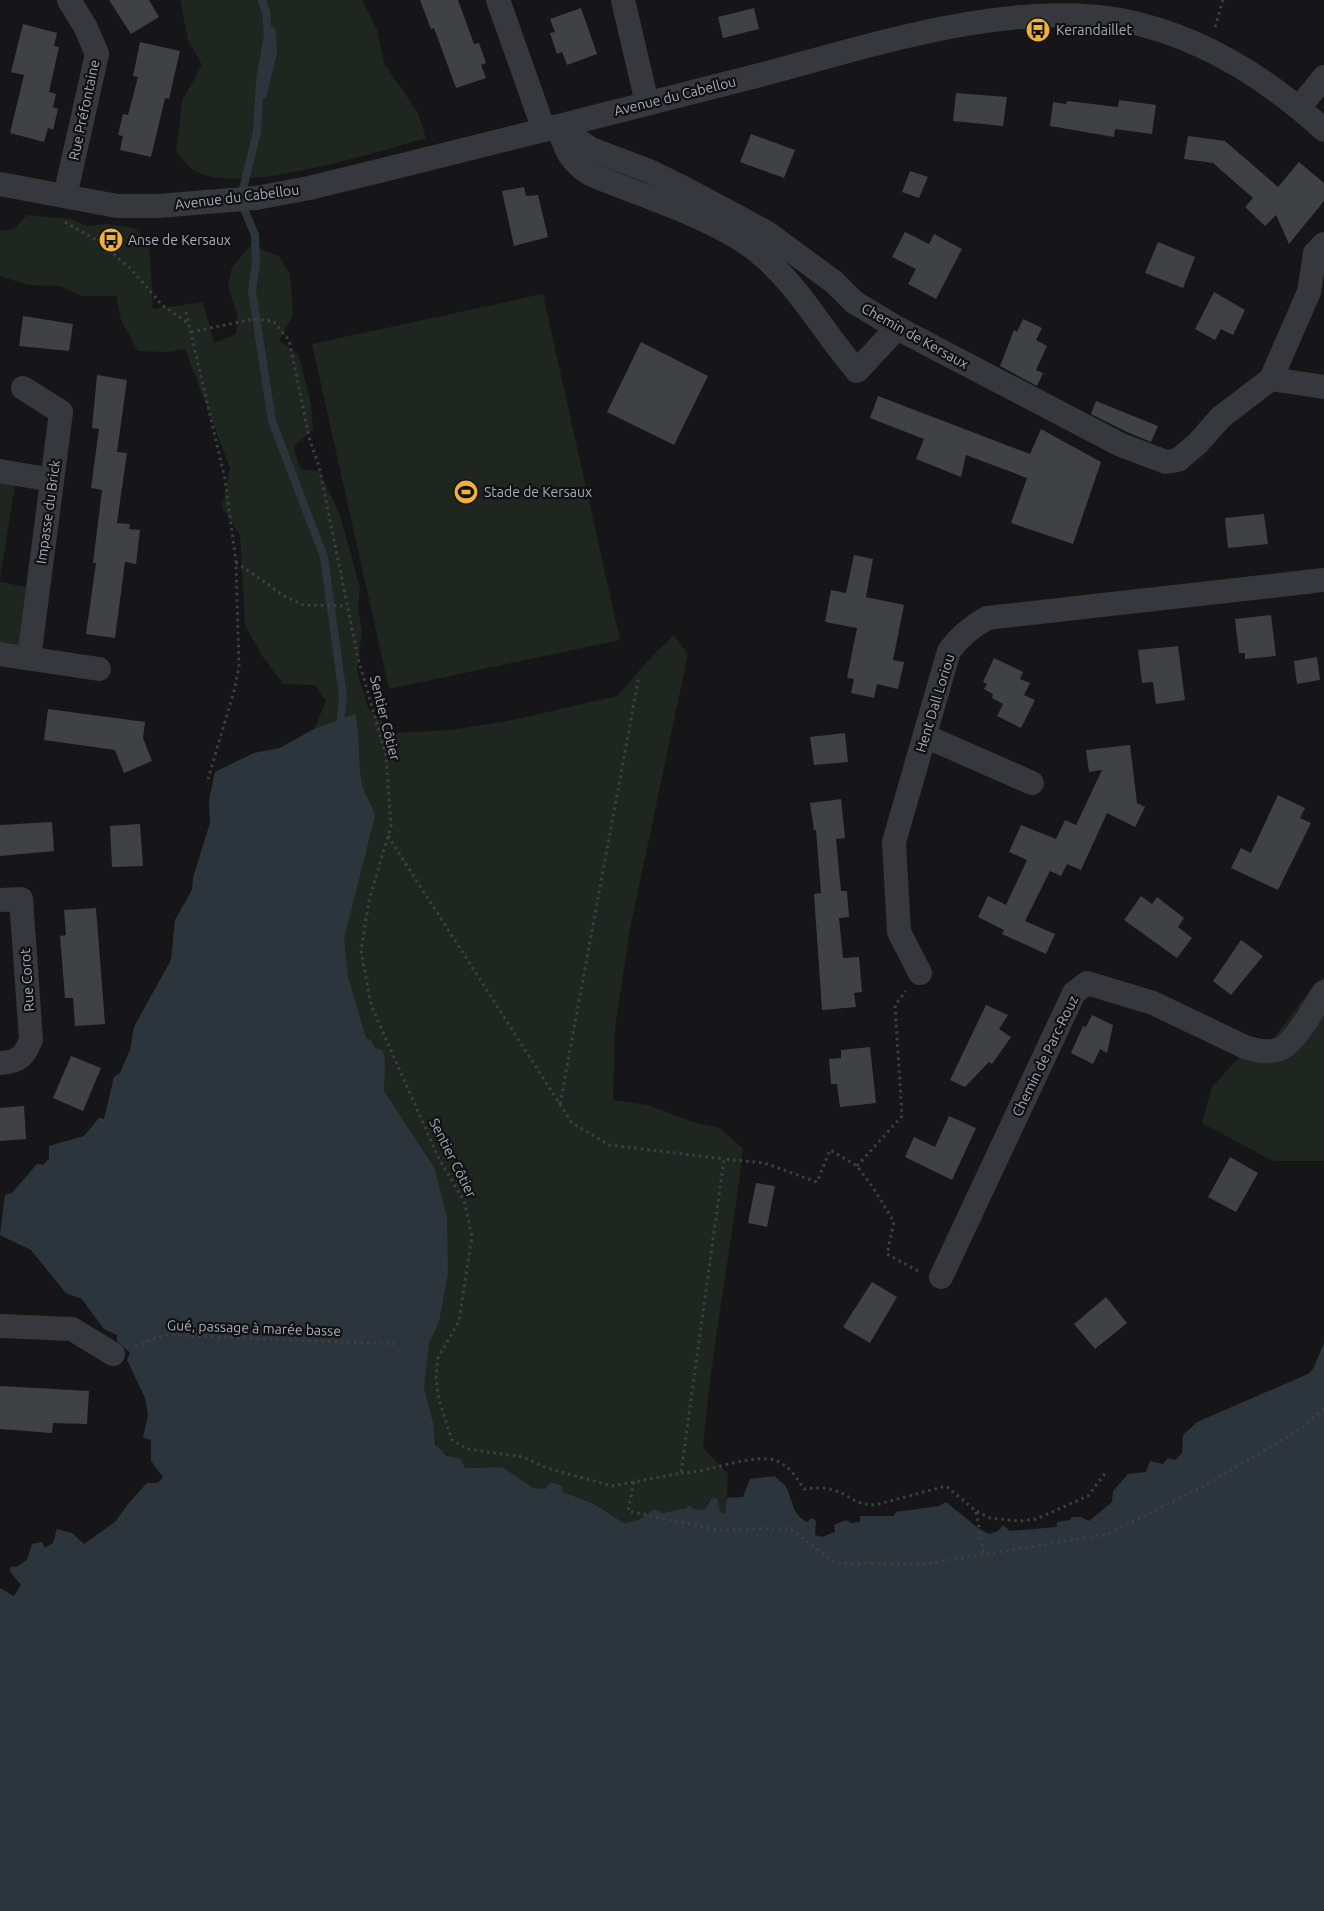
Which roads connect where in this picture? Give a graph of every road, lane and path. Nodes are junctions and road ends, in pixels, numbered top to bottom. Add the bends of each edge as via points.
1 (69, 0) edge
2 (498, 0) edge
3 (623, 0) edge
4 (1324, 77) edge
5 (647, 104) junction
6 (1300, 108) junction
7 (551, 128) junction
8 (1324, 130) edge
9 (0, 184) edge
10 (62, 207) junction
11 (1324, 244) edge
12 (186, 312) dead end
13 (189, 324) junction
14 (897, 328) junction
15 (191, 332) junction
16 (1271, 379) junction
17 (1324, 387) edge
18 (23, 388) dead end
19 (0, 472) edge
20 (52, 480) junction
21 (236, 562) junction
22 (1324, 580) edge
23 (347, 606) junction
24 (0, 654) edge
25 (29, 658) junction
26 (99, 669) dead end
27 (638, 676) dead end
28 (925, 736) junction
29 (208, 779) dead end
30 (1032, 783) dead end
31 (388, 835) junction
32 (0, 900) edge
33 (920, 973) joint
34 (1324, 992) edge
35 (0, 1063) edge
36 (560, 1104) junction
37 (724, 1159) junction
38 (857, 1166) junction
39 (941, 1277) joint
40 (0, 1326) edge
41 (398, 1344) dead end
42 (113, 1354) joint
43 (1324, 1408) edge
44 (1106, 1472) dead end
45 (681, 1473) junction
46 (634, 1482) junction
47 (976, 1511) junction
48 (984, 1555) junction

1 - 10 street, Rue Préfontaine via 86,28 96,54
2 - 7 street
3 - 5 street
4 - 6 street
5 - 6 street, Avenue du Cabellou via 926,32 1027,15 1066,14 1120,20 1164,30 1228,59
5 - 7 street, Avenue du Cabellou
6 - 8 street, Avenue du Cabellou
7 - 10 street, Avenue du Cabellou via 309,188 256,198 141,206
7 - 14 street, Chemin de Kersaux via 591,149 684,188 766,232 834,282 854,302
7 - 14 street via 576,164 590,174 711,223 756,250 792,286 832,343 857,371
9 - 10 street, Avenue du Cabellou
10 - 13 path via 131,269 162,305
11 - 16 street, Chemin de Kersaux via 1315,253 1309,292
12 - 13 path
13 - 15 path
14 - 16 street, Chemin de Kersaux via 1121,445 1166,462 1178,460 1221,417
15 - 21 path via 225,479
15 - 23 path, Sentier Côtier via 254,319 273,321 289,340 310,441 320,466
16 - 17 street
18 - 20 street, Impasse du Brick via 62,412
19 - 20 street
20 - 25 street, Impasse du Brick
21 - 23 path via 284,596 303,605
21 - 29 path via 238,667
22 - 28 street, Hent Dall Loriou via 987,618 970,627 949,651
23 - 31 path, Sentier Côtier via 386,756 391,826
24 - 25 street
25 - 26 street
27 - 36 path
28 - 30 street
28 - 33 street, Hent Dall Loriou via 894,842 899,932
31 - 36 path
31 - 46 path, Sentier Côtier via 369,900 362,951 371,1005 439,1159 464,1201 472,1236 459,1321 438,1358 436,1377 439,1400 452,1440 467,1448 523,1457 547,1468 612,1486
32 - 35 street, Rue Corot via 21,899 31,1039 25,1054 16,1061
33 - 38 path via 895,1005 902,1116
34 - 39 street, Chemin de Parc-Rouz via 1295,1036 1280,1049 1261,1051 1245,1047 1153,1003 1088,983 1074,993
36 - 37 path via 572,1123 609,1145
37 - 38 path via 764,1163 817,1182 830,1150
37 - 45 path
38 - 39 path via 894,1222 887,1254 919,1271
40 - 42 street via 72,1330
41 - 42 path, Gué, passage à marée basse via 165,1335
43 - 48 path via 1300,1429 1202,1487 1108,1534
44 - 47 path, Sentier Côtier via 1088,1496 1036,1519 990,1518
45 - 46 path, Sentier Côtier
45 - 47 path, Sentier Côtier via 757,1460 777,1461 792,1471 804,1489 834,1490 865,1505 946,1486
46 - 48 path via 628,1511 718,1530 789,1528 836,1563 926,1564
47 - 48 path

